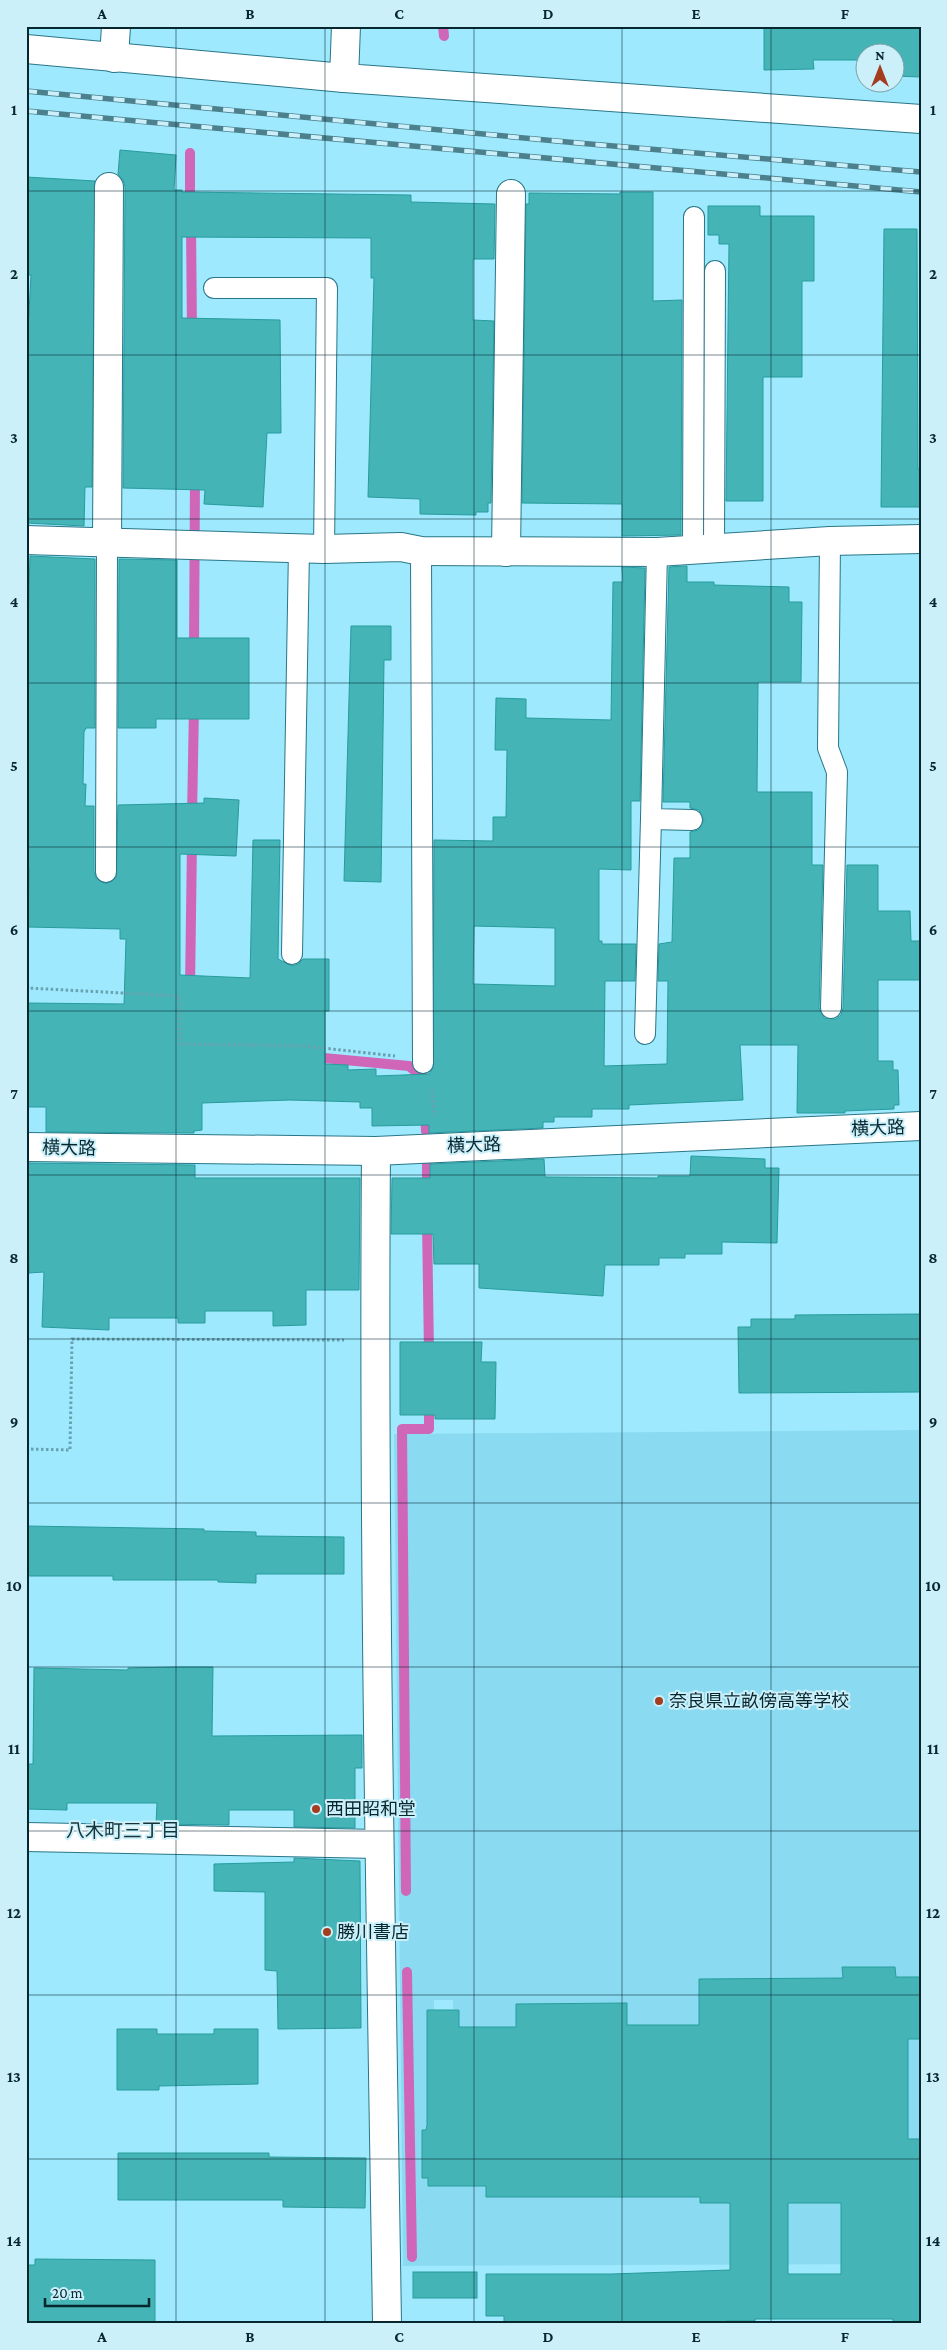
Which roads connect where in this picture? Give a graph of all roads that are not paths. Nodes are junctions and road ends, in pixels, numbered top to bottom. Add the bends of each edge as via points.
1 (116, 26) edge
2 (346, 26) edge
3 (26, 49) edge
4 (114, 58) junction
5 (344, 78) junction
6 (921, 119) edge
7 (109, 187) dead end
8 (511, 194) dead end
9 (694, 217) dead end
10 (715, 271) dead end
11 (214, 288) dead end
12 (921, 539) edge
13 (26, 540) edge
14 (830, 541) junction
15 (107, 543) junction
16 (311, 549) junction
17 (704, 550) junction
18 (421, 551) junction
19 (506, 552) junction
20 (657, 552) junction
21 (651, 818) junction
22 (692, 820) dead end
23 (106, 872) dead end
24 (292, 954) dead end
25 (831, 1008) dead end
26 (646, 1034) dead end
27 (423, 1063) road end
28 (921, 1126) edge
29 (26, 1147) edge
30 (376, 1151) junction
31 (26, 1837) edge
32 (379, 1844) junction
33 (387, 2324) edge

1 - 4 street
2 - 5 street
3 - 4 street
4 - 5 street
5 - 6 street
7 - 15 street
8 - 19 street
9 - 17 lane
10 - 17 lane
11 - 16 lane via 327,288
12 - 14 street
13 - 15 street
14 - 17 street
14 - 25 lane via 828,748 837,772
15 - 16 street
15 - 23 lane
16 - 18 street via 401,547
16 - 24 lane
17 - 20 street
18 - 19 street
18 - 27 lane
19 - 20 street
20 - 21 lane
21 - 22 lane
21 - 26 lane
28 - 30 street, 横大路
29 - 30 street, 横大路
30 - 32 street
31 - 32 street
32 - 33 street

